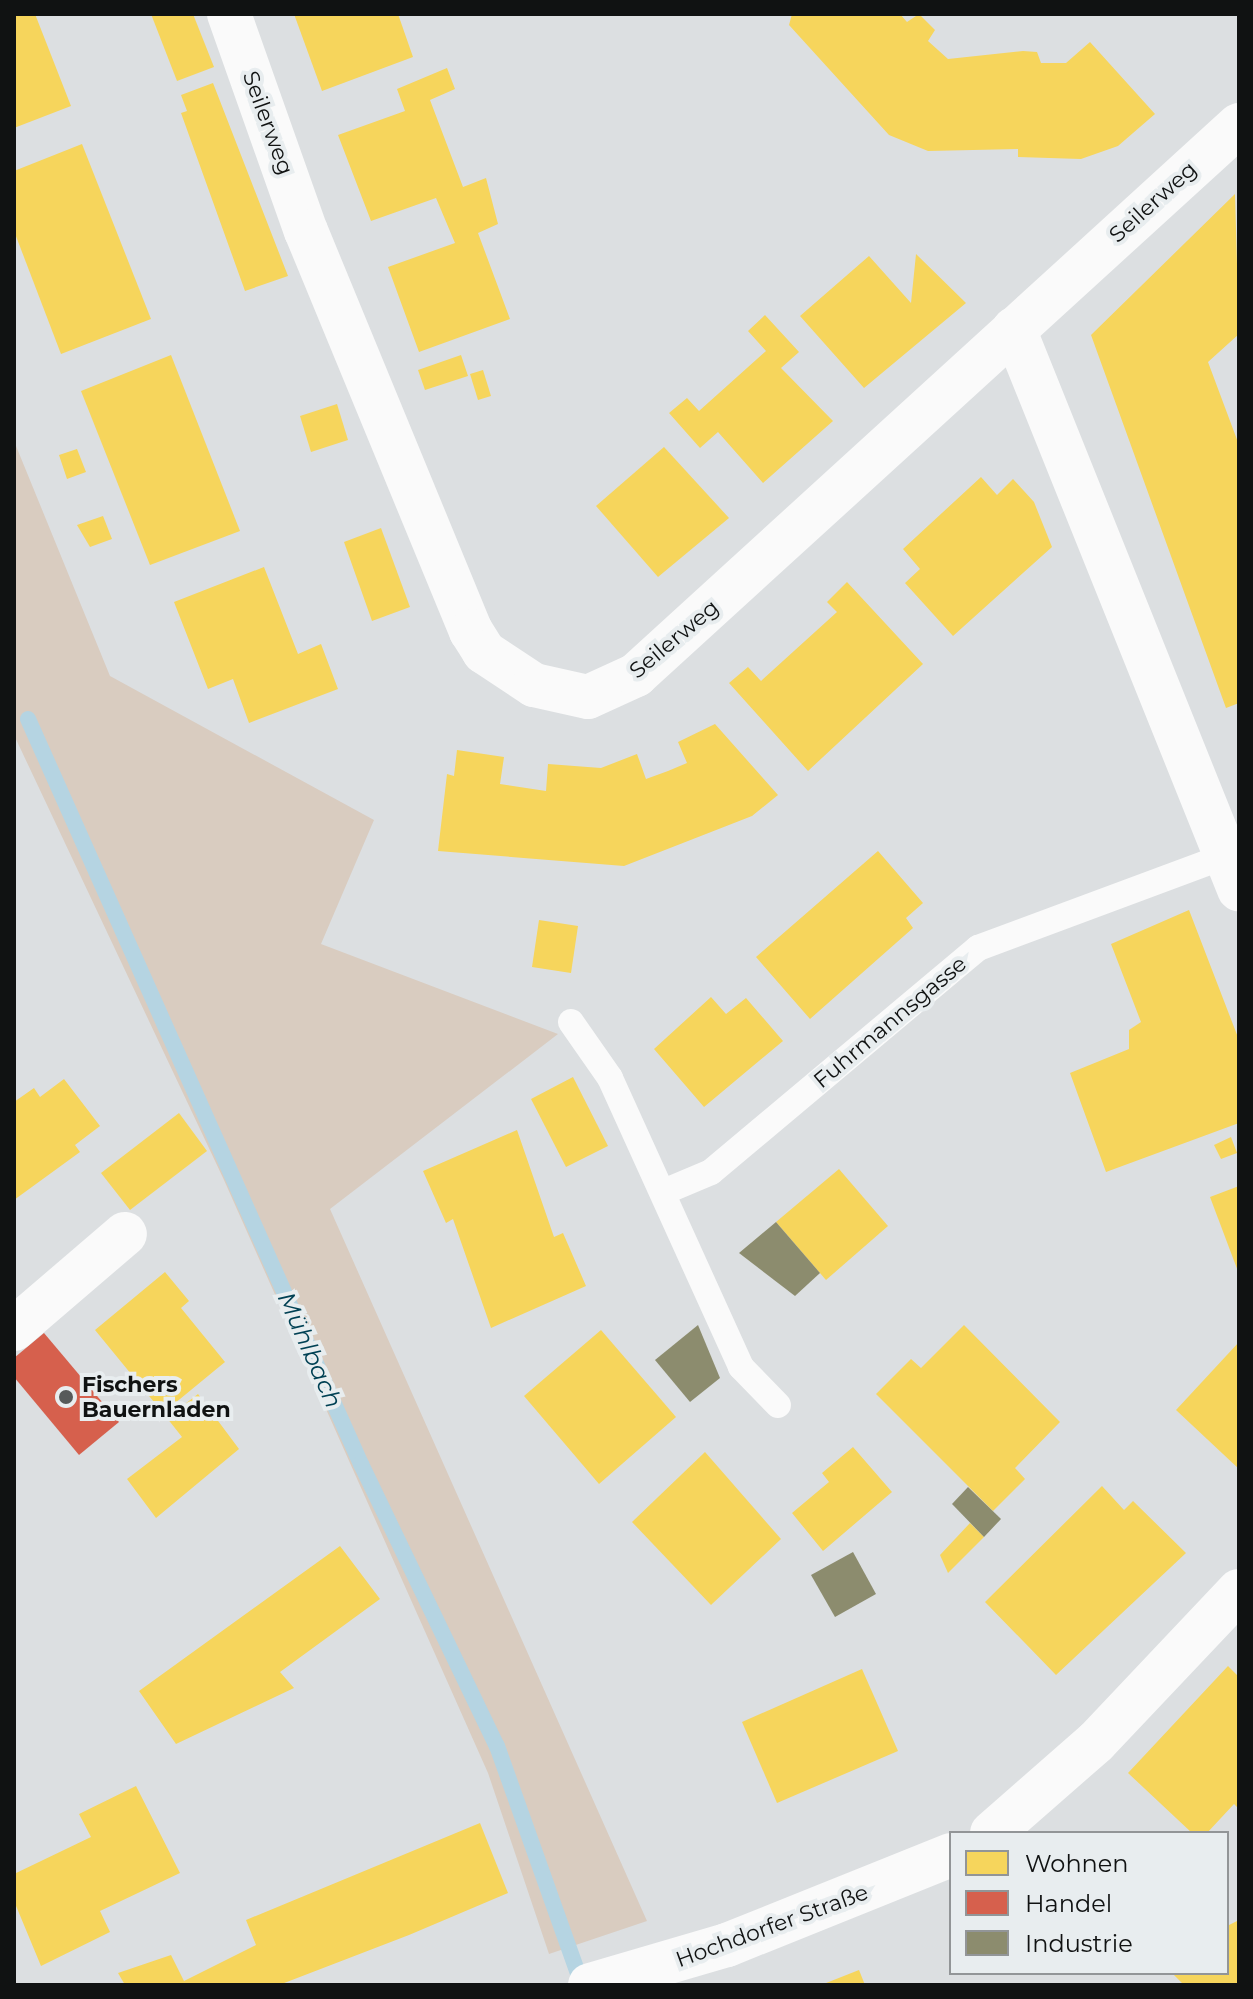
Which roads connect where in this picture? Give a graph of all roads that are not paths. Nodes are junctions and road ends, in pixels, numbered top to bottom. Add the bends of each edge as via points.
1 (229, 14) edge
2 (1233, 142) edge
3 (1014, 329) junction
4 (1232, 872) edge
5 (571, 1022) dead end
6 (666, 1191) junction
7 (125, 1234) dead end
8 (14, 1329) edge
9 (778, 1405) dead end
10 (1239, 1591) edge
11 (994, 1831) edge
12 (949, 1856) edge
13 (594, 1984) edge

1 - 3 street, Seilerweg via 306,231 471,631 484,652 534,685 588,697 636,675
2 - 3 street, Seilerweg
3 - 4 street, Fuhrmannsgasse
4 - 6 lane, Fuhrmannsgasse via 978,948 711,1172
5 - 6 lane via 610,1078
6 - 9 lane via 741,1367
7 - 8 street
10 - 11 street via 1096,1742
12 - 13 street, Hochdorfer Straße via 727,1945

